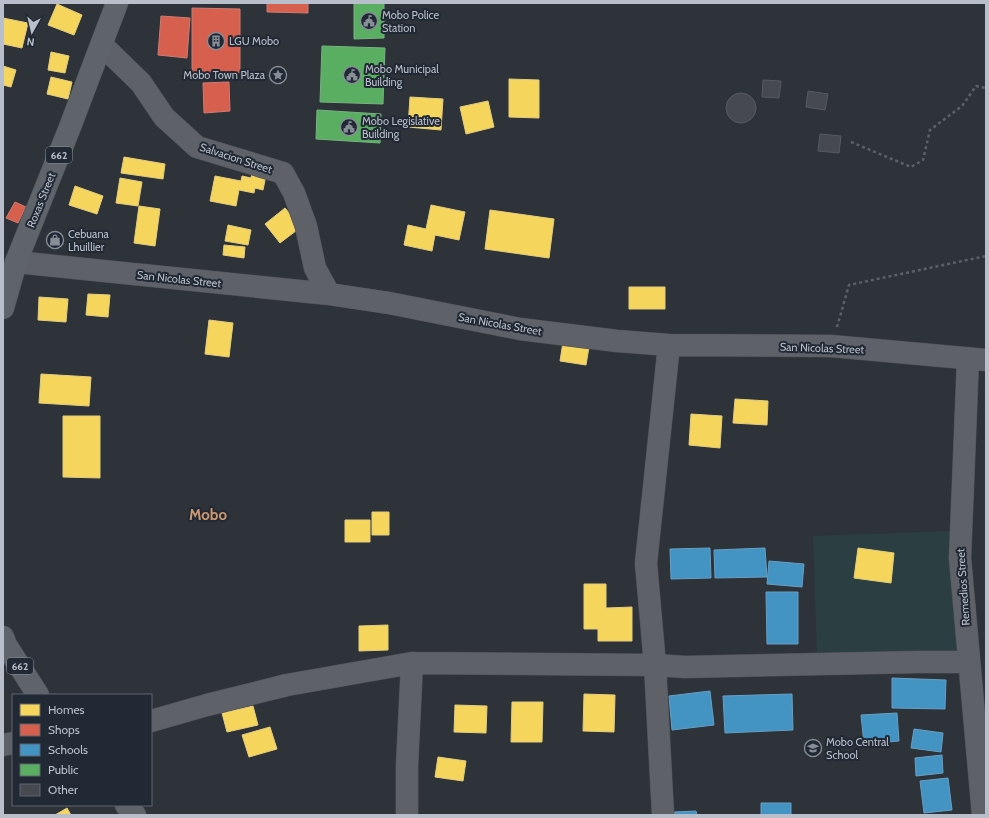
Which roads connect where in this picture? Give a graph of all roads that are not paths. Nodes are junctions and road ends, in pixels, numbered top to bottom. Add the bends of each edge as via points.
1 (117, 3) edge
2 (102, 45) junction
3 (16, 262) junction
4 (329, 294) junction
5 (3, 308) edge
6 (669, 345) junction
7 (977, 360) edge
8 (3, 637) edge
9 (969, 662) junction
10 (412, 663) junction
11 (655, 665) junction
12 (37, 694) edge
13 (152, 721) edge
14 (127, 806) edge
15 (135, 815) edge
16 (407, 815) edge
17 (663, 815) edge
18 (983, 815) edge

1 - 2 main road, Roxas Street / 662
2 - 3 main road, Roxas Street / 662
2 - 4 street, Salvacion Street via 141,83 164,117 197,147 283,173 294,193 306,226 315,268
3 - 4 street, San Nicolas Street
3 - 5 main road, Roxas Street / 662
4 - 6 street, San Nicolas Street via 390,303 520,329
6 - 7 street, San Nicolas Street via 831,346
6 - 11 street via 646,563
7 - 9 street, Remedios Street via 960,558
8 - 12 main road, 662
9 - 11 street via 685,667
9 - 18 street, Remedios Street
10 - 11 street
10 - 13 street via 288,685
10 - 16 street
11 - 17 street
14 - 15 main road

